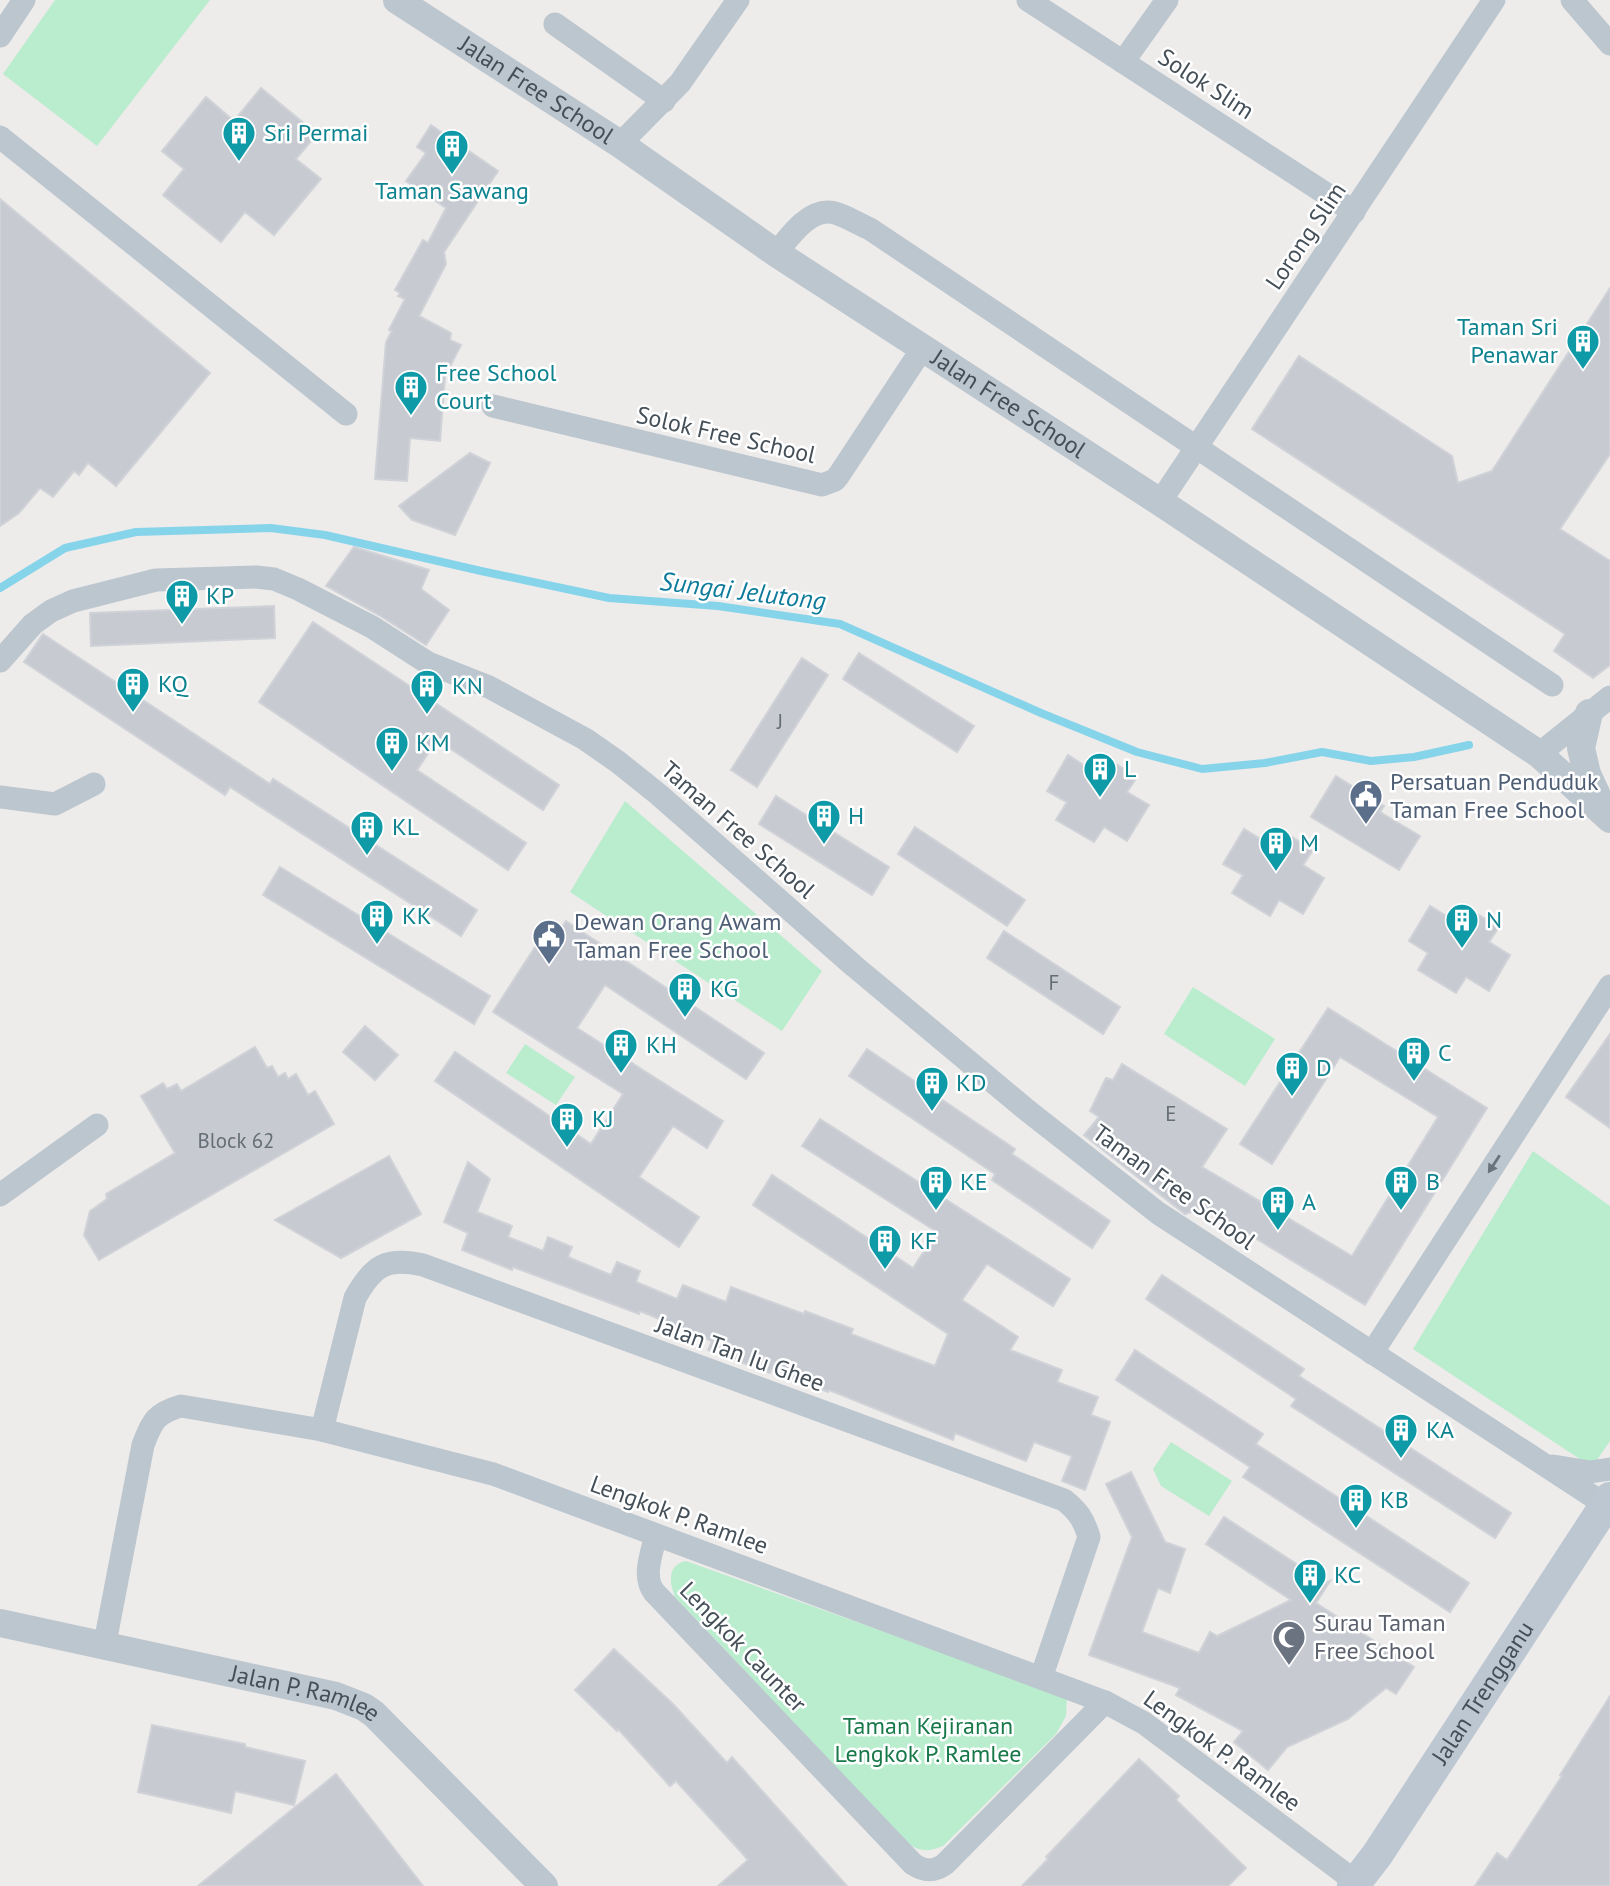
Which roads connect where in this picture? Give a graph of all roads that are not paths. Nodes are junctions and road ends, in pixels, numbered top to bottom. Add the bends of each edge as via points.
1 (24, 0) edge
2 (397, 0) edge
3 (738, 0) edge
4 (1028, 0) edge
5 (1167, 0) edge
6 (1494, 0) edge
7 (1572, 0) edge
8 (555, 24) dead end
9 (0, 36) edge
10 (1610, 44) edge
11 (1123, 62) junction
12 (664, 100) junction
13 (0, 137) edge
14 (620, 144) junction
15 (1354, 212) junction
16 (776, 253) junction
17 (922, 349) junction
18 (494, 406) dead end
19 (345, 414) dead end
20 (1197, 446) junction
21 (1160, 502) junction
22 (0, 661) edge
23 (1552, 685) dead end
24 (1599, 705) edge
25 (1539, 754) junction
26 (94, 784) dead end
27 (0, 797) edge
28 (1608, 817) edge
29 (1610, 986) edge
30 (97, 1125) dead end
31 (0, 1195) edge
32 (1372, 1353) junction
33 (322, 1430) junction
34 (1543, 1464) junction
35 (1610, 1469) edge
36 (1608, 1502) edge
37 (656, 1535) junction
38 (0, 1623) edge
39 (104, 1647) junction
40 (1041, 1678) junction
41 (1105, 1702) junction
42 (1355, 1884) edge
43 (544, 1886) edge

1 - 9 street
2 - 14 street, Jalan Free School
3 - 12 street
4 - 11 street, Solok Slim
5 - 11 street
6 - 15 street, Lorong Slim
7 - 10 street
8 - 12 street
11 - 15 street, Solok Slim
12 - 14 street
13 - 19 street
14 - 16 street, Jalan Free School
15 - 20 street, Lorong Slim
16 - 17 street, Jalan Free School
16 - 20 street via 815,215 830,212 870,229
17 - 18 street, Solok Free School via 839,475 822,485
17 - 21 street, Jalan Free School
20 - 21 street, Lorong Slim
20 - 23 street
21 - 25 street, Jalan Free School
22 - 32 street, Taman Free School via 51,611 142,582 256,577 298,589 372,627 428,663 501,693 618,762 1055,1133 1158,1213
24 - 25 street
24 - 28 street via 1581,748 1587,774
25 - 28 street, Jalan Free School
26 - 27 street via 55,804
29 -> 32 street
30 - 31 street
32 - 34 street, Taman Free School
33 - 37 street, Lengkok P. Ramlee via 493,1474
33 - 39 street, Lengkok P. Ramlee via 181,1405 165,1410 152,1423 143,1445
33 - 40 street, Jalan Tan Iu Ghee via 355,1297 363,1283 388,1262 423,1265 1065,1500 1078,1511 1089,1537
34 - 35 street via 1590,1472
34 - 36 street, Taman Free School
36 - 42 main road, Jalan Trengganu
37 - 40 street, Lengkok P. Ramlee
37 - 41 street, Lengkok Caunter via 650,1587 920,1869 938,1869 945,1864
38 - 39 street, Jalan P. Ramlee
39 - 43 street, Jalan P. Ramlee via 335,1696 364,1707
40 - 41 street, Lengkok P. Ramlee
41 - 42 street, Lengkok P. Ramlee via 1144,1723

